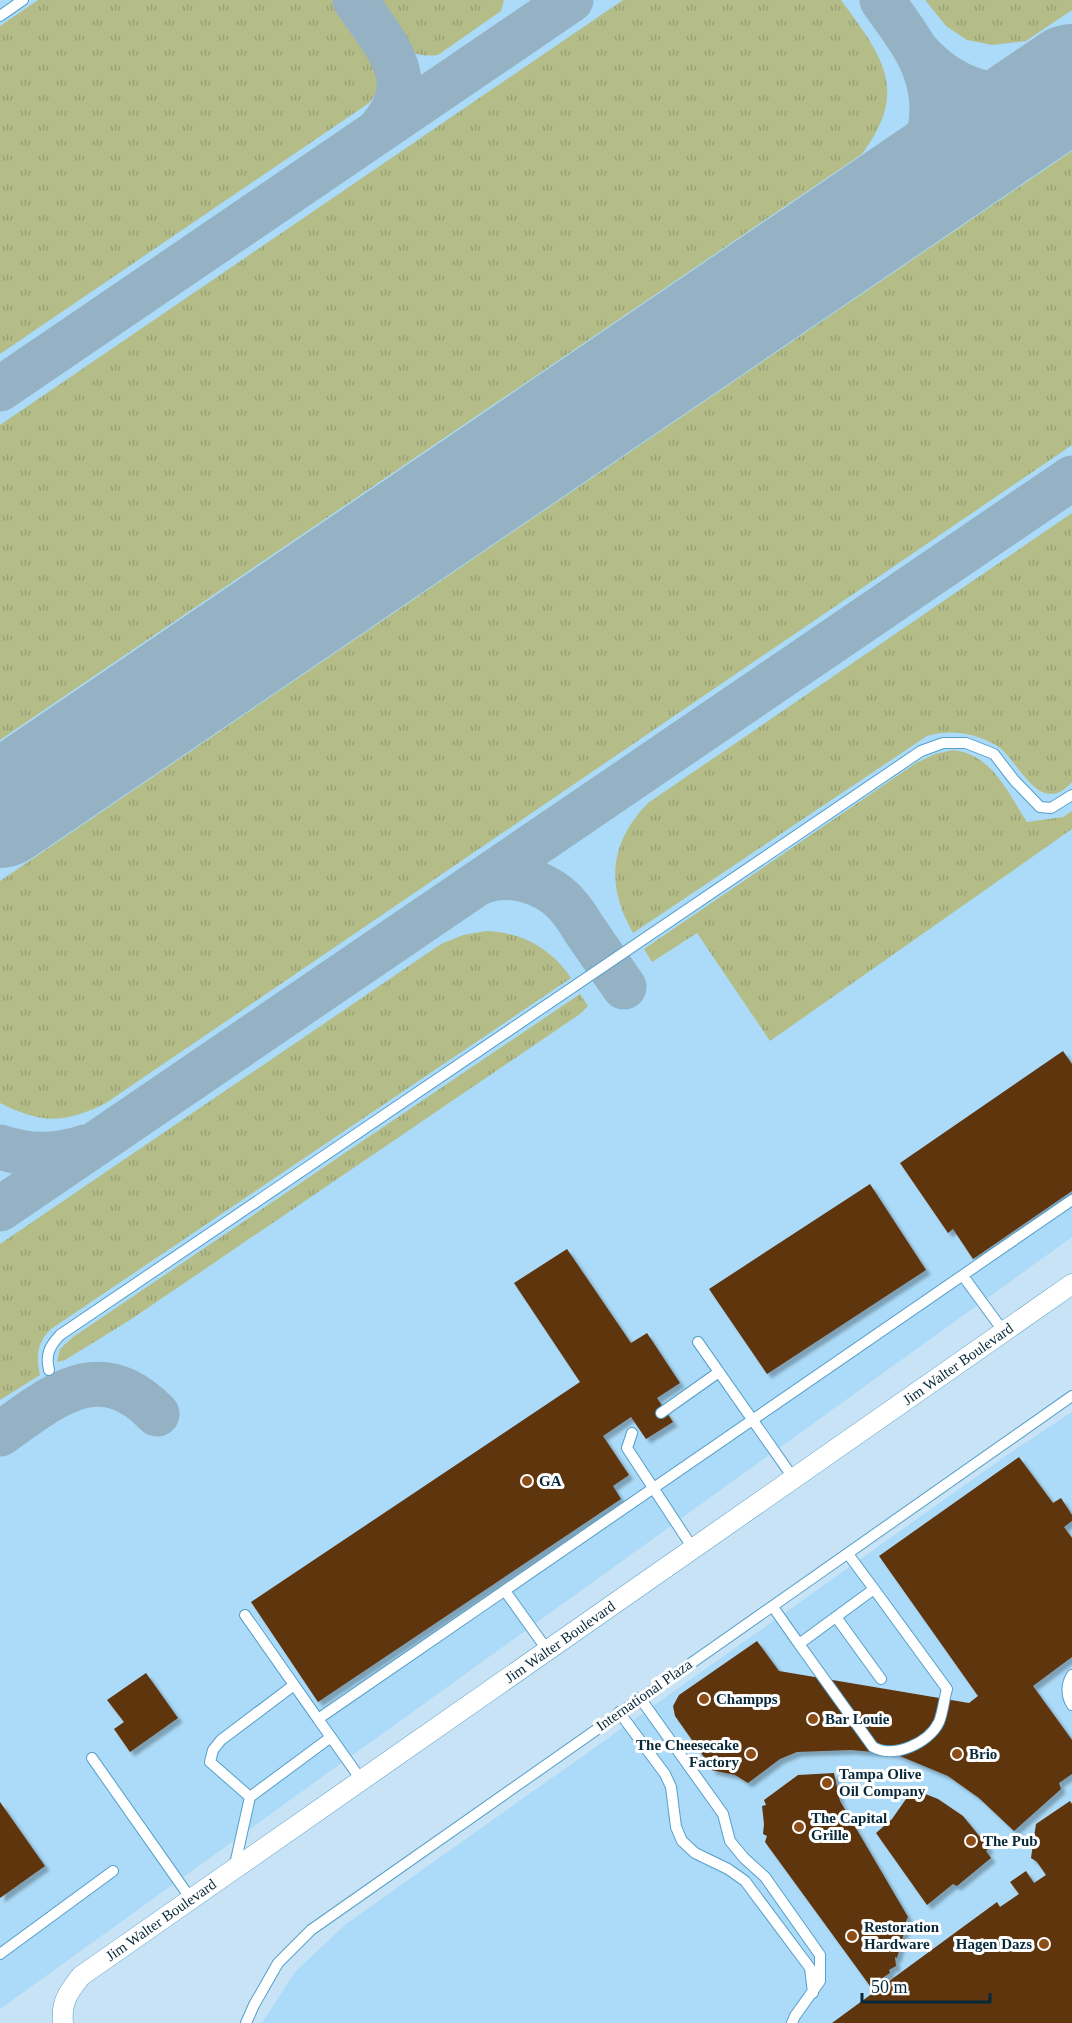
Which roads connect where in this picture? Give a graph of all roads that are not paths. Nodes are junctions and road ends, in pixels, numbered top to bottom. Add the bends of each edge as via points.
1 (23, 0) edge
2 (0, 16) edge
3 (1072, 795) edge
4 (1072, 1200) edge
5 (963, 1276) junction
6 (1072, 1284) edge
7 (1004, 1332) junction
8 (698, 1342) dead end
9 (49, 1370) dead end
10 (719, 1372) junction
11 (1072, 1396) edge
12 (660, 1413) dead end
13 (752, 1419) junction
14 (632, 1433) dead end
15 (794, 1479) junction
16 (654, 1489) junction
17 (694, 1550) junction
18 (848, 1554) junction
19 (874, 1589) junction
20 (505, 1591) junction
21 (773, 1606) junction
22 (245, 1615) dead end
23 (836, 1617) junction
24 (799, 1644) junction
25 (548, 1651) junction
26 (1072, 1675) edge
27 (881, 1679) dead end
28 (294, 1684) junction
29 (640, 1698) junction
30 (1072, 1705) edge
31 (619, 1712) junction
32 (318, 1719) junction
33 (331, 1737) junction
34 (92, 1758) dead end
35 (362, 1781) junction
36 (250, 1797) junction
37 (234, 1869) junction
38 (113, 1871) dead end
39 (191, 1899) junction
40 (0, 1954) edge
41 (813, 1993) junction
42 (63, 2017) edge
43 (246, 2023) edge
44 (792, 2023) edge

1 - 2 lane
3 - 9 lane via 1051,808 1040,807 994,754 966,743 943,743 921,751 60,1335 48,1352
4 - 5 lane
5 - 7 lane
5 - 13 lane
6 - 7 street, Jim Walter Boulevard
7 - 15 street, Jim Walter Boulevard
8 - 10 lane
10 - 12 lane
10 - 13 lane
11 - 18 lane, International Plaza
13 - 15 lane
13 - 16 lane
14 - 16 lane via 627,1448
15 - 17 street, Jim Walter Boulevard
16 - 17 lane
16 - 20 lane
17 - 25 street, Jim Walter Boulevard
18 - 19 lane
18 - 21 lane, International Plaza
19 - 23 lane
19 - 24 lane via 947,1689 939,1722 929,1735 901,1749 873,1747
20 - 25 lane
20 - 32 lane
21 - 24 lane
21 - 29 lane, International Plaza
22 - 28 lane
23 - 24 lane
23 - 27 lane
25 - 35 street, Jim Walter Boulevard
26 - 30 lane via 1067,1691
28 - 32 lane
28 - 36 lane via 213,1750 210,1762
29 - 31 lane, International Plaza
29 - 41 lane via 723,1814 730,1841 765,1877 820,1955 820,1981
31 - 41 lane via 665,1774 682,1841 695,1853 745,1881 810,1968
31 - 43 lane, International Plaza via 311,1930 278,1963
32 - 33 lane
33 - 35 lane
33 - 36 lane
34 - 39 lane
35 - 37 street, Jim Walter Boulevard
36 - 37 lane
37 - 39 street, Jim Walter Boulevard
38 - 40 lane
39 - 42 street, Jim Walter Boulevard via 81,1976 66,1995
41 - 44 lane

